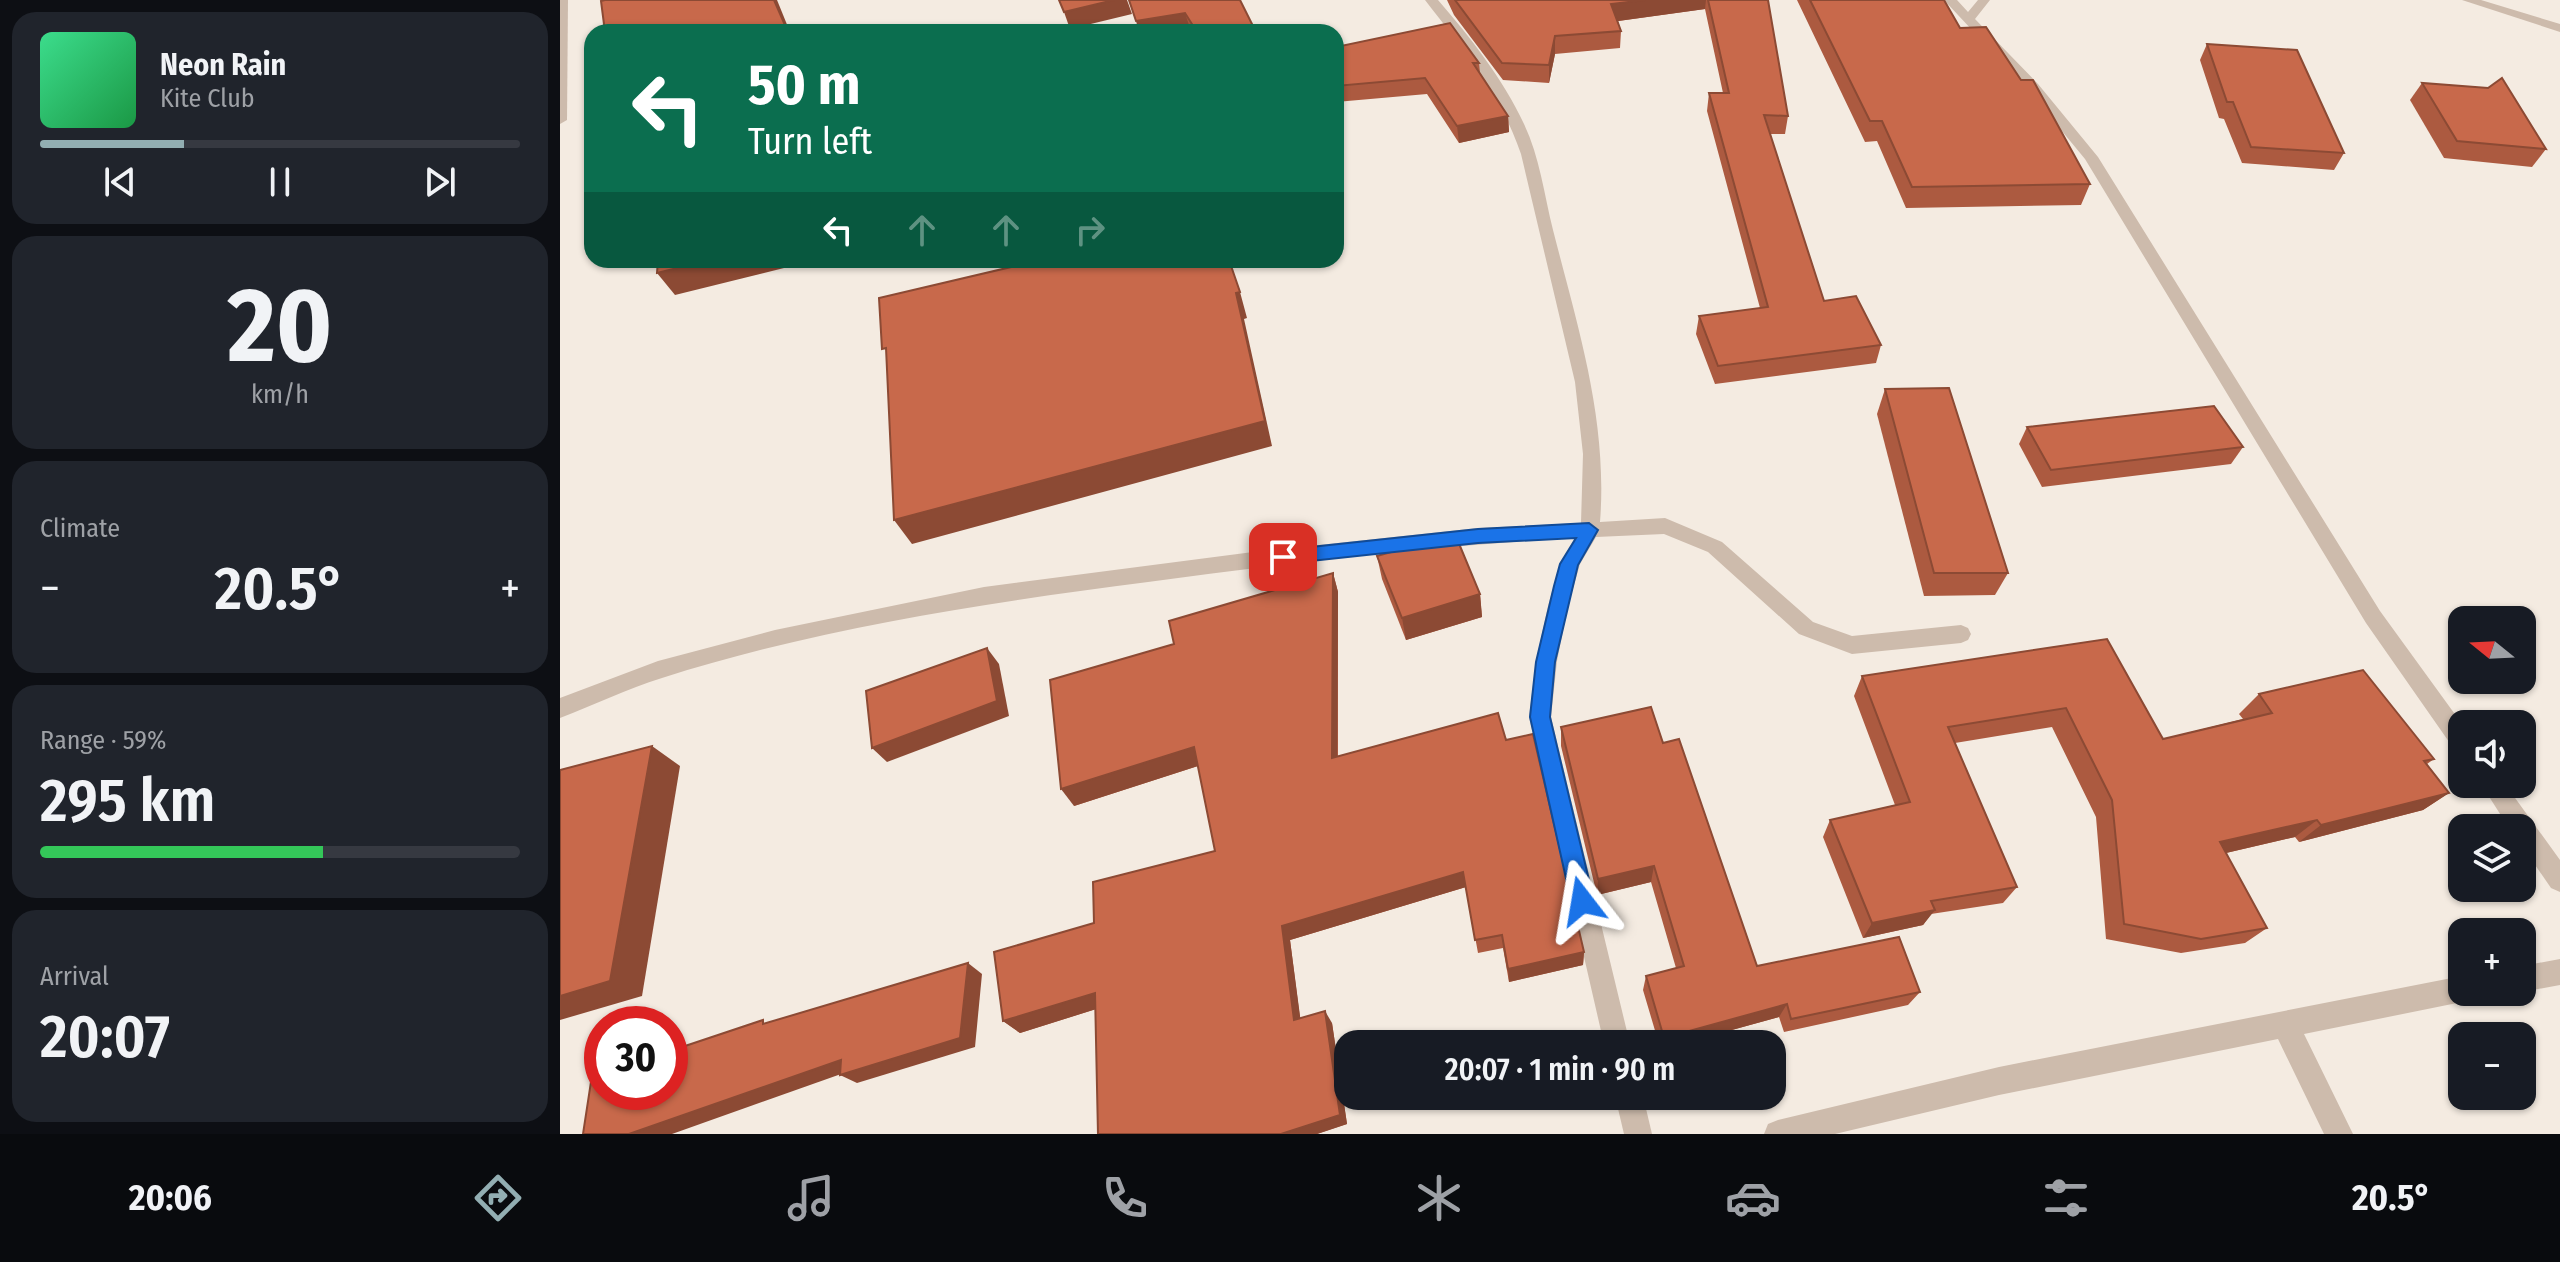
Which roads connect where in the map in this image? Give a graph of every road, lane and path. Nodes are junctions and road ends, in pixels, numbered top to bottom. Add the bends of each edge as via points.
1 (562, 0) edge
2 (1431, 0) edge
3 (1950, 0) edge
4 (1984, 0) edge
5 (2468, 0) edge
6 (1970, 18) junction
7 (2560, 28) edge
8 (560, 120) edge
9 (1589, 530) junction
10 (1961, 634) dead end
11 (560, 708) edge
12 (2448, 722) edge
13 (2502, 798) edge
14 (2560, 880) edge
15 (2560, 972) edge
16 (2536, 976) edge
17 (2448, 992) edge
18 (2285, 1024) junction
19 (1614, 1030) edge
20 (1632, 1110) edge
21 (1638, 1134) edge
22 (1778, 1134) edge
23 (2339, 1134) edge

1 - 8 street
2 - 9 street via 1480,59 1533,162 1592,439
3 - 6 street
4 - 6 street
5 - 7 street
6 - 12 street via 2091,157 2365,604
9 - 10 street via 1665,526 1715,547 1806,628 1852,645
9 - 11 street via 1253,560 984,595 658,670
9 - 19 street via 1569,564 1542,682 1540,717
13 - 14 street
15 - 16 street
17 - 18 street
18 - 22 street via 1999,1081
18 - 23 street
20 - 21 street

